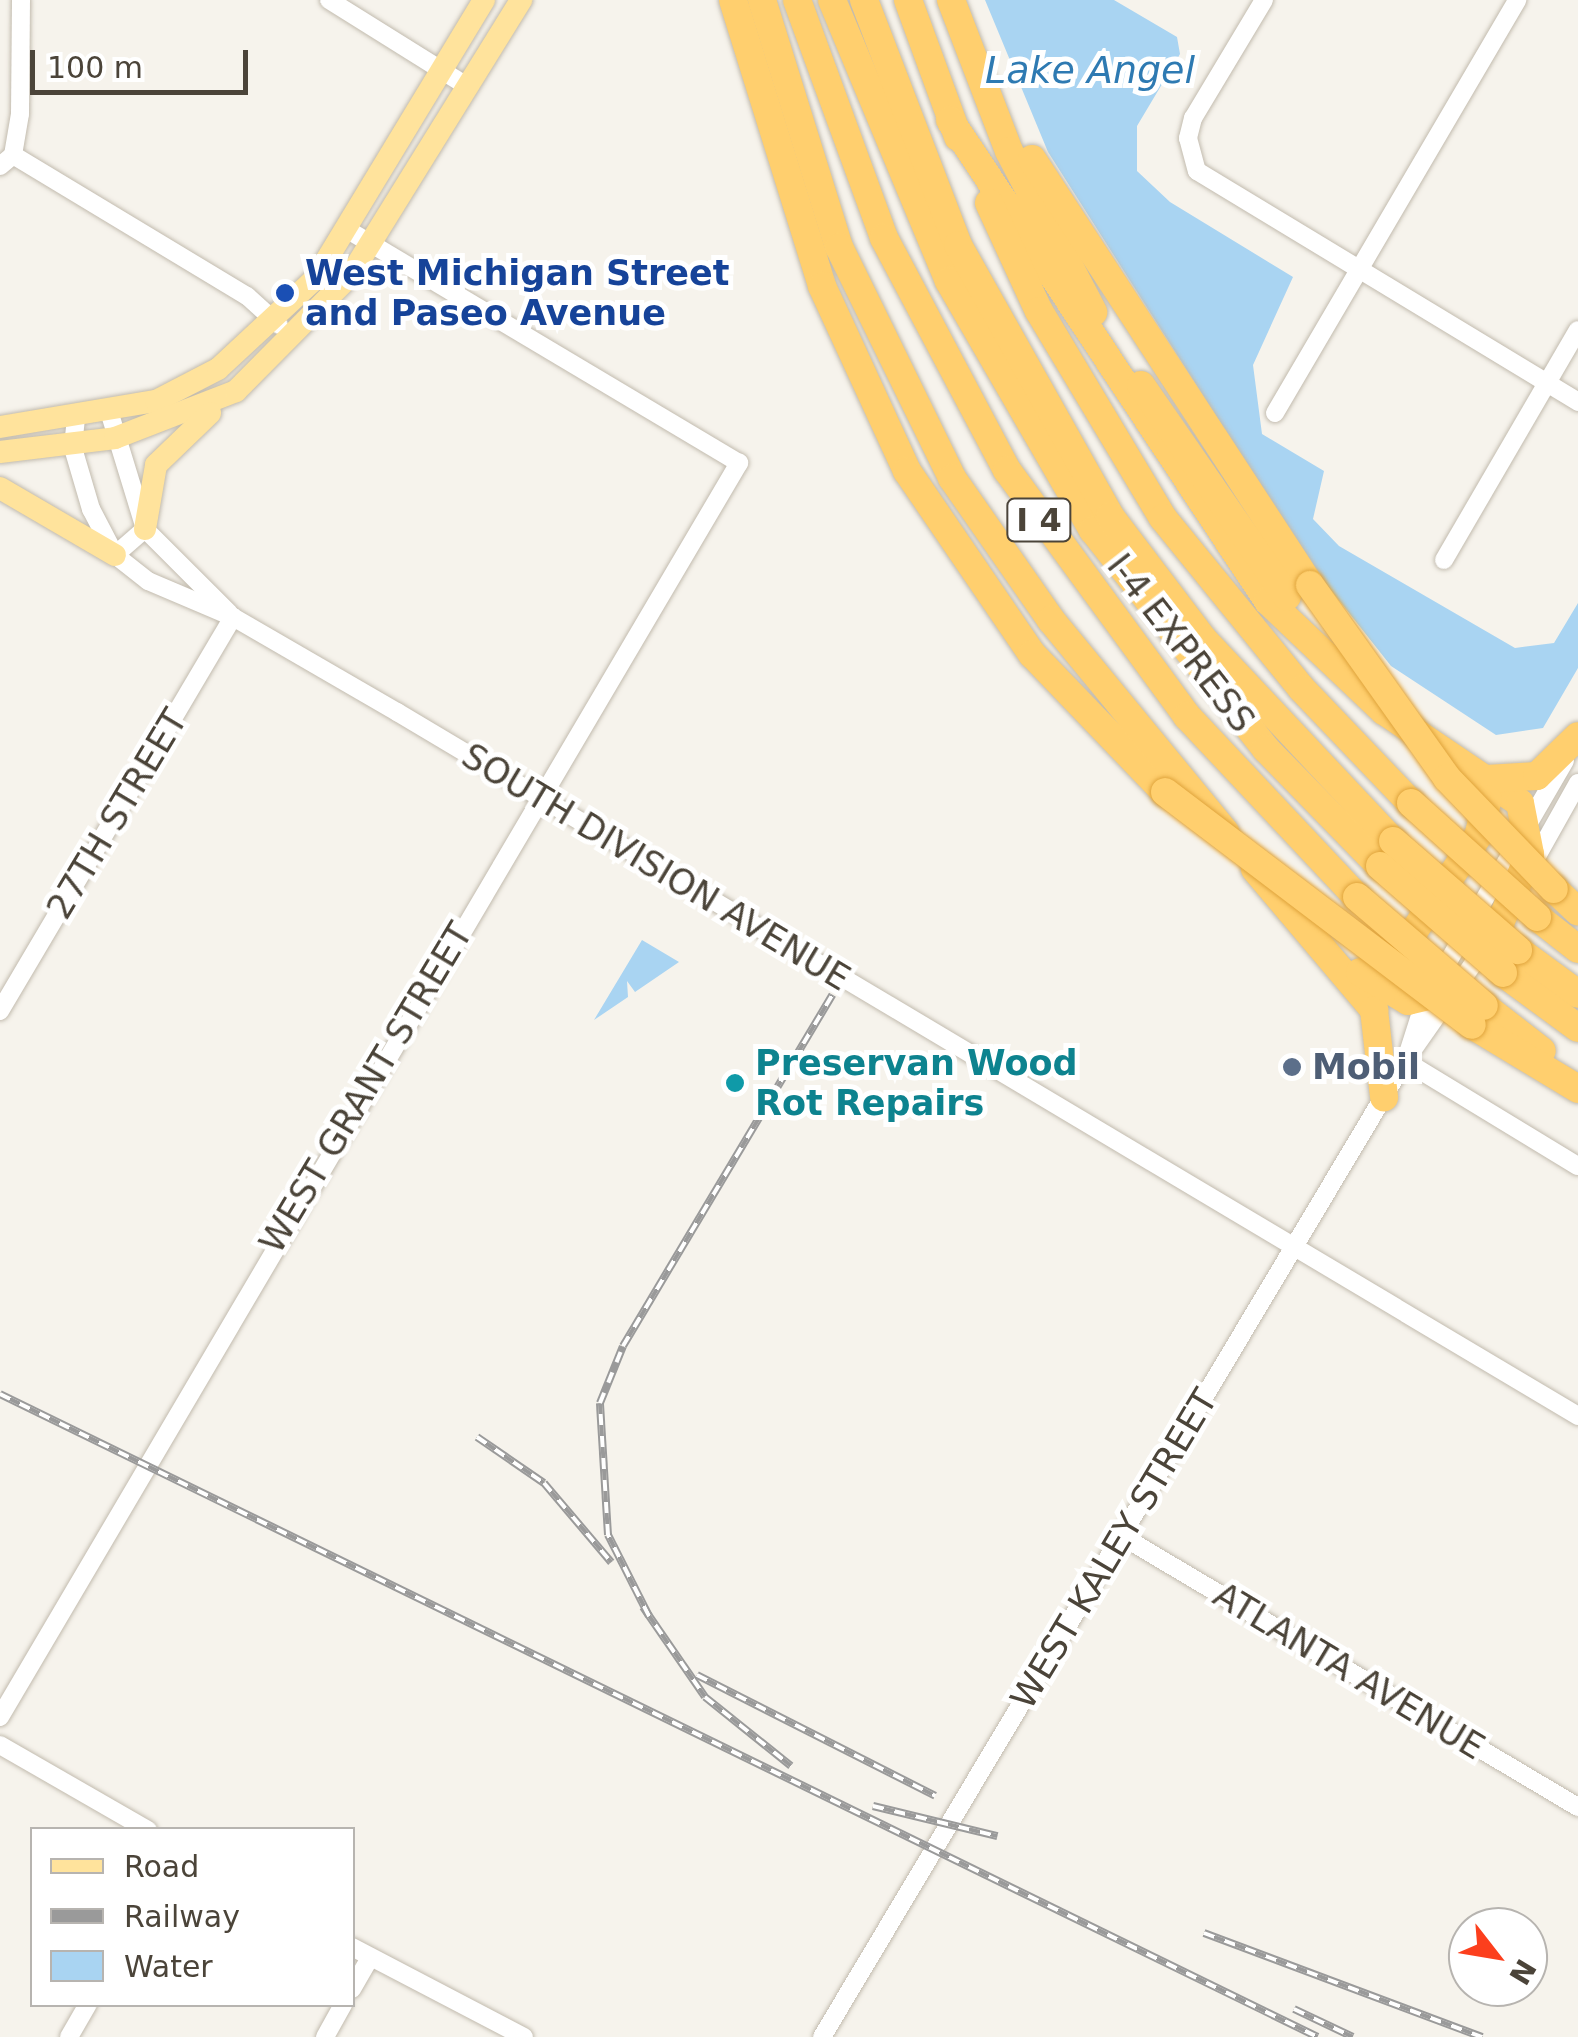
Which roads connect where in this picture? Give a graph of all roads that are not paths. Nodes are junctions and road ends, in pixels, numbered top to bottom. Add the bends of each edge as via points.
1 (21, 0) edge
2 (330, 0) edge
3 (484, 0) edge
4 (522, 0) edge
5 (734, 0) edge
6 (762, 0) edge
7 (797, 0) edge
8 (832, 0) edge
9 (864, 0) edge
10 (908, 0) edge
11 (951, 0) edge
12 (966, 0) edge
13 (1264, 0) edge
14 (1517, 0) edge
15 (443, 68) junction
16 (468, 87) junction
17 (950, 120) junction
18 (6, 161) edge
19 (348, 230) junction
20 (372, 243) junction
21 (817, 258) junction
22 (1360, 269) junction
23 (274, 319) junction
24 (1578, 330) edge
25 (292, 341) junction
26 (1547, 383) junction
27 (236, 391) junction
28 (1578, 402) edge
29 (109, 411) junction
30 (1275, 412) dead end
31 (76, 418) junction
32 (0, 427) edge
33 (115, 438) junction
34 (72, 448) junction
35 (0, 452) edge
36 (0, 488) edge
37 (145, 529) junction
38 (115, 555) junction
39 (1444, 560) dead end
40 (233, 617) junction
41 (1370, 699) junction
42 (1132, 720) junction
43 (1578, 738) edge
44 (1446, 754) junction
45 (1486, 779) junction
46 (1578, 783) edge
47 (1178, 789) junction
48 (537, 799) junction
49 (1528, 819) junction
50 (1387, 854) junction
51 (1578, 911) edge
52 (1501, 921) junction
53 (1578, 950) edge
54 (1348, 956) junction
55 (1511, 961) junction
56 (1462, 983) junction
57 (1578, 994) edge
58 (1424, 1003) junction
59 (0, 1010) edge
60 (1478, 1015) junction
61 (1578, 1028) edge
62 (1406, 1061) junction
63 (1578, 1077) edge
64 (1578, 1089) edge
65 (1384, 1097) junction
66 (1578, 1166) edge
67 (1297, 1249) junction
68 (1578, 1416) edge
69 (1120, 1535) junction
70 (0, 1718) edge
71 (0, 1745) edge
72 (1578, 1807) edge
73 (143, 1827) edge
74 (355, 1949) edge
75 (370, 1958) junction
76 (355, 1983) edge
77 (86, 2007) edge
78 (341, 2007) edge
79 (70, 2037) edge
80 (324, 2037) edge
81 (524, 2037) edge
82 (822, 2037) edge

1 - 18 street
2 - 15 street
3 - 15 main road
4 - 16 main road
5 - 21 highway
6 - 42 highway via 808,166 888,358 952,478
7 - 60 highway, I 4, bridge via 884,238 1007,470 1186,716
8 - 50 highway, I-4 EXPRESS via 949,281 1093,530 1266,749
9 - 50 highway, I-4 EXPRESS via 966,262 1110,516 1203,639
10 - 17 highway
11 - 41 highway via 1008,152 1102,328 1310,629
12 - 51 highway, bridge via 991,79 1043,182 1310,585 1448,778
13 - 22 street via 1193,118 1190,154 1216,188
14 - 22 street
15 - 16 street
15 - 19 main road
16 - 20 main road
17 - 41 highway via 982,155 1084,333 1240,566 1314,652
17 - 53 highway, bridge via 1039,311 1163,518 1290,675 1411,803
18 - 23 street via 66,186
19 - 20 street
19 - 23 main road
20 - 25 main road
20 - 48 street, WEST GRANT STREET via 740,463
21 - 42 highway via 879,394 970,544 1045,639
21 - 47 highway via 859,380 961,558 1060,687
22 - 26 street
22 - 30 street
23 - 25 street
23 - 29 main road via 218,369 156,401
24 - 26 street
25 - 27 main road
26 - 28 street
26 - 39 street
27 - 33 main road
27 - 37 main road via 156,466
29 - 31 main road
29 - 33 street, SOUTH DIVISION AVENUE
31 - 32 main road
31 - 34 street
33 - 34 main road
33 - 37 street, SOUTH DIVISION AVENUE
34 - 35 main road
34 - 38 street
36 - 38 main road
37 - 38 street
37 - 40 street, SOUTH DIVISION AVENUE
38 - 40 street, SOUTH DIVISION AVENUE via 148,581
40 - 48 street, SOUTH DIVISION AVENUE
40 - 59 street, 27TH STREET
41 - 44 highway
42 - 47 highway
43 - 45 highway via 1536,776
43 - 49 street, WEST KALEY STREET
44 - 45 highway
44 - 54 highway via 1486,794 1484,824 1408,950 1370,964
45 - 49 highway
46 - 52 street, WEST KALEY STREET
47 - 54 highway
47 - 60 highway, bridge
47 - 65 highway via 1374,1010
48 - 67 street, SOUTH DIVISION AVENUE
48 - 70 street, WEST GRANT STREET
49 - 52 highway via 1530,854
49 - 58 street, WEST KALEY STREET
50 - 55 highway, I-4 EXPRESS, bridge
52 - 56 street, WEST KALEY STREET
54 - 58 highway via 1389,996
55 - 57 highway, I-4 EXPRESS
55 - 61 highway, I-4 EXPRESS
56 - 58 highway
56 - 62 street, WEST KALEY STREET
58 - 62 street, WEST KALEY STREET
60 - 63 highway, I 4
60 - 64 highway
62 - 65 street, WEST KALEY STREET
62 - 66 street
65 - 67 street, WEST KALEY STREET
67 - 68 street, SOUTH DIVISION AVENUE
67 - 69 street, WEST KALEY STREET
69 - 72 street, ATLANTA AVENUE
69 - 82 street, WEST KALEY STREET
71 - 73 street
74 - 75 street
75 - 76 street
75 - 81 street
77 - 79 street
78 - 80 street

